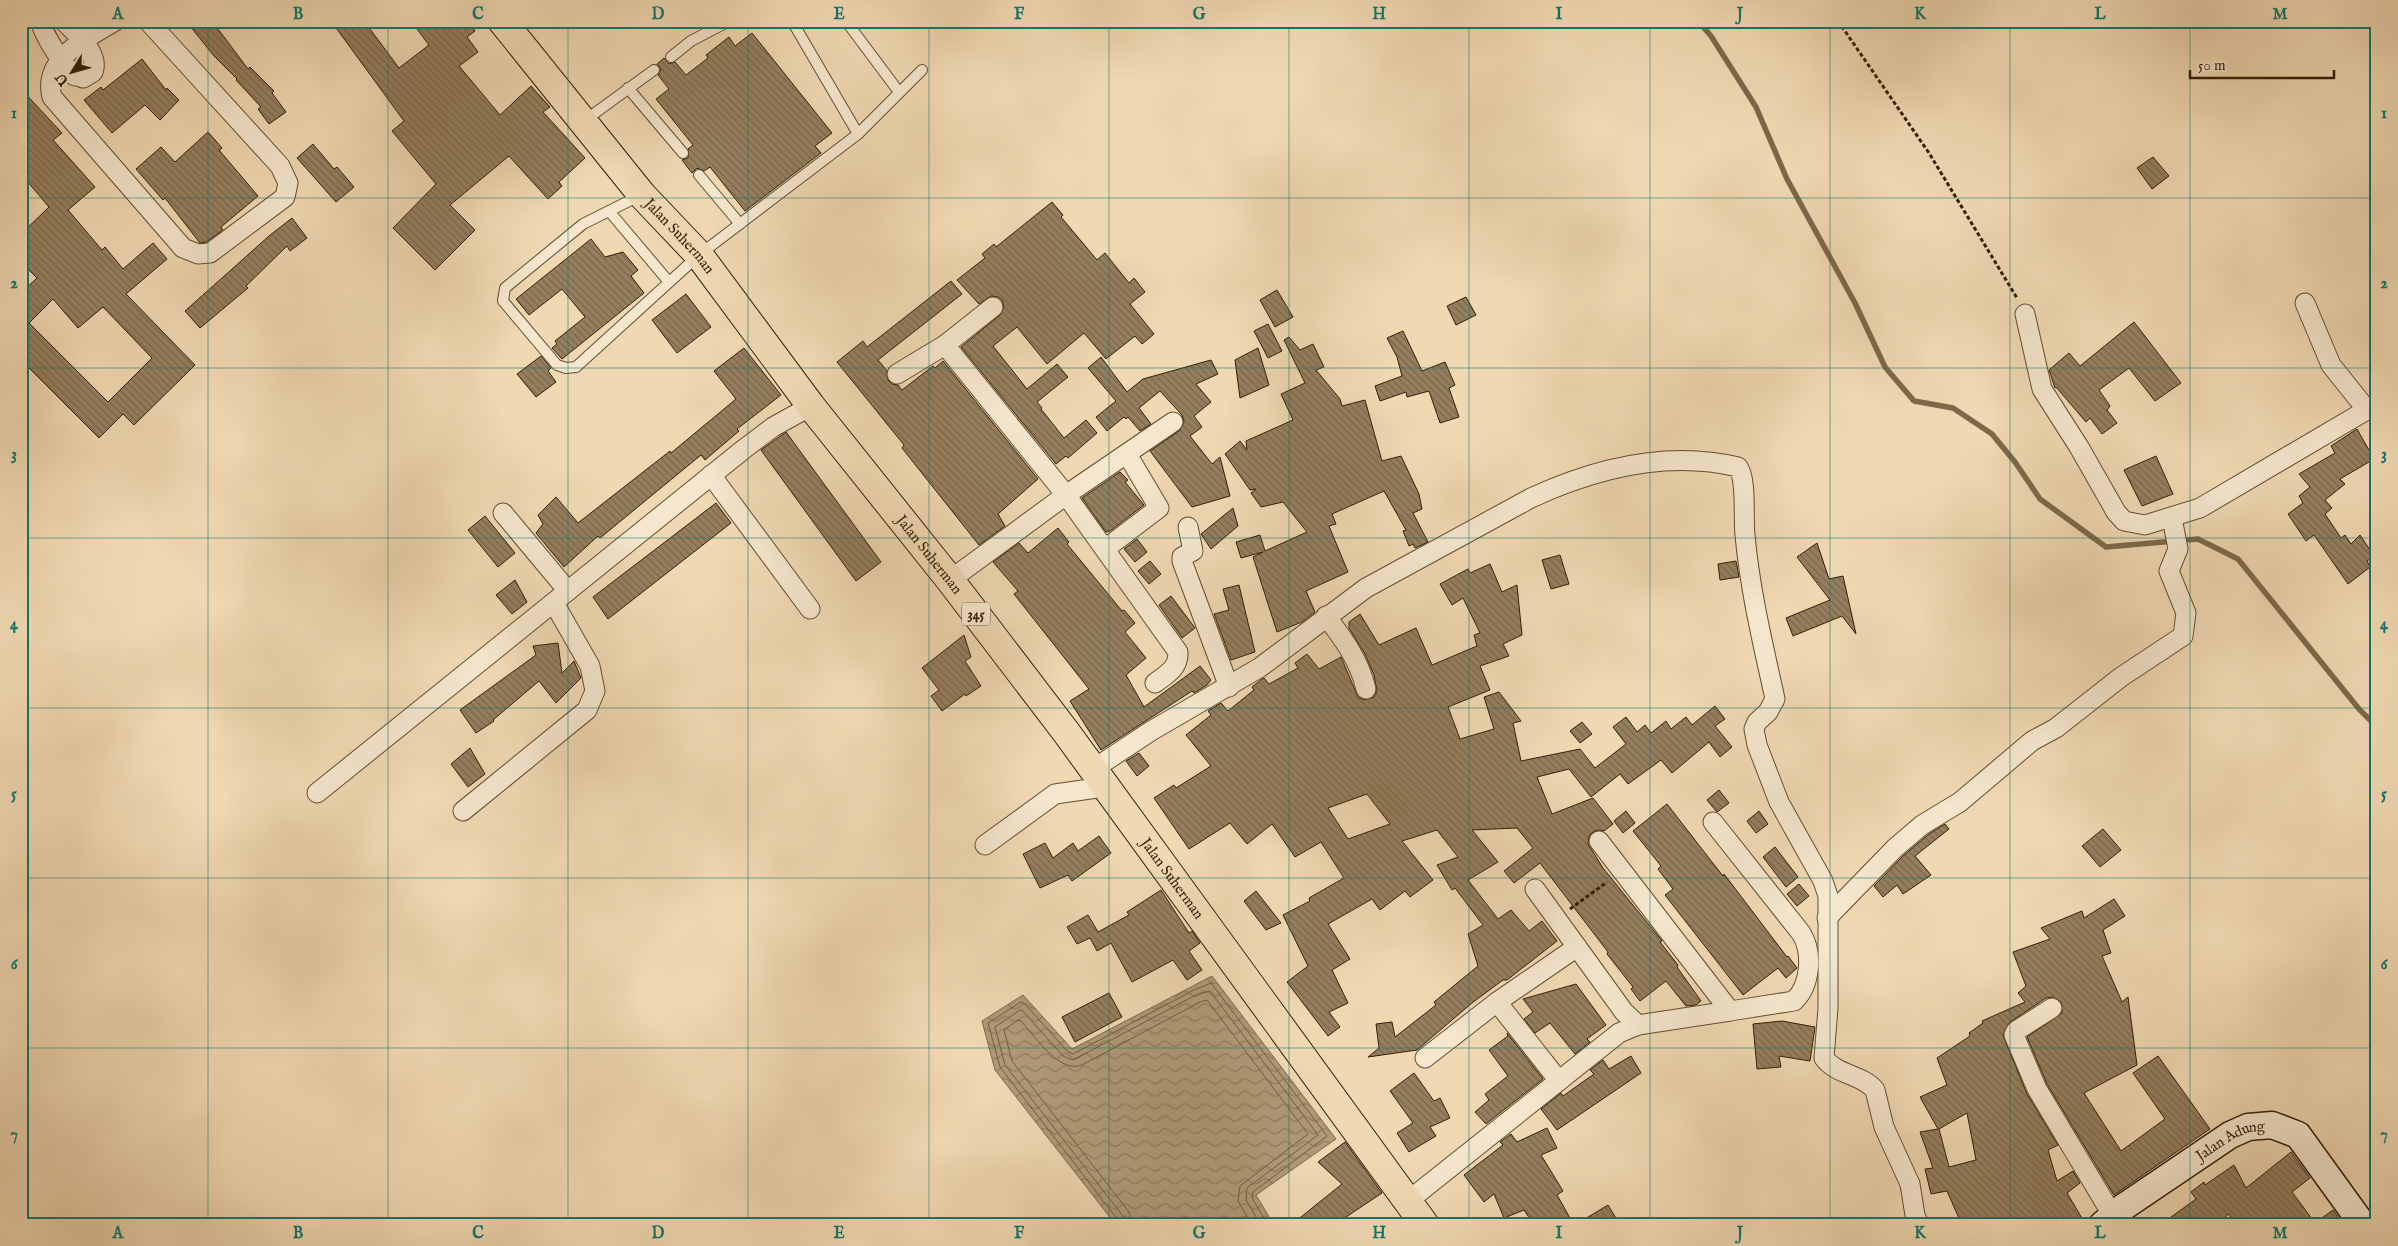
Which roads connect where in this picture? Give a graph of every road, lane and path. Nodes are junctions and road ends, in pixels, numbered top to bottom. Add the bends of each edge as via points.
1 (41, 21) edge
2 (64, 21) edge
3 (115, 21) edge
4 (148, 21) edge
5 (502, 21) edge
6 (729, 21) edge
7 (792, 21) edge
8 (846, 21) edge
9 (1838, 21) edge
10 (83, 41) junction
11 (671, 56) dead end
12 (61, 58) junction
13 (654, 70) dead end
14 (922, 70) dead end
15 (628, 88) junction
16 (899, 92) junction
17 (583, 122) junction
18 (858, 134) junction
19 (683, 154) dead end
20 (700, 175) dead end
21 (642, 195) junction
22 (609, 211) junction
23 (740, 224) junction
24 (699, 255) junction
25 (669, 282) junction
26 (2305, 303) dead end
27 (993, 307) dead end
28 (2025, 314) joint
29 (945, 345) junction
30 (897, 374) dead end
31 (811, 406) junction
32 (2372, 407) edge
33 (1173, 422) dead end
34 (1127, 454) junction
35 (711, 476) junction
36 (1066, 495) junction
37 (503, 514) dead end
38 (2173, 522) junction
39 (1188, 527) dead end
40 (1105, 549) junction
41 (950, 580) junction
42 (561, 597) junction
43 (810, 610) dead end
44 (1326, 616) junction
45 (1155, 683) dead end
46 (1229, 687) junction
47 (1366, 689) dead end
48 (1098, 778) junction
49 (317, 793) dead end
50 (463, 811) dead end
51 (1712, 822) dead end
52 (1599, 841) dead end
53 (985, 845) dead end
54 (1622, 871) junction
55 (1535, 889) dead end
56 (1827, 918) junction
57 (1556, 920) junction
58 (1577, 947) junction
59 (1496, 1002) junction
60 (2052, 1008) dead end
61 (1730, 1011) junction
62 (1638, 1025) junction
63 (1424, 1058) dead end
64 (1559, 1081) junction
65 (1408, 1201) junction
66 (2116, 1219) edge
67 (1425, 1225) edge
68 (1919, 1225) edge
69 (2363, 1225) edge

1 - 12 street via 41,28
2 - 10 street
3 - 10 street
4 - 12 street via 280,166 288,183 285,197 210,253 198,254 184,248 52,97 51,81
5 - 17 main road, Jalan Suherman / 345
6 - 11 lane via 691,41
7 - 18 lane
8 - 16 lane
9 - 28 path via 1929,153
10 - 12 street
10 - 12 street via 94,59 93,72 83,78 76,76
13 - 15 lane
14 - 16 lane
15 - 17 lane
15 - 19 lane
16 - 18 lane
17 - 21 main road, Jalan Suherman / 345
18 - 23 lane
20 - 23 lane
21 - 22 lane
21 - 24 main road, Jalan Suherman / 345
22 - 25 lane
22 - 25 lane via 583,224 505,288 503,300 509,308 557,364 566,368 576,366
23 - 24 lane
24 - 25 lane
24 - 31 main road, Jalan Suherman / 345
26 - 32 street via 2331,364
27 - 29 street
28 - 38 street via 2042,389 2116,512 2124,521 2134,524
29 - 30 street
29 - 36 street
31 - 35 street via 773,427
31 - 41 main road, Jalan Suherman / 345
32 - 38 street
33 - 34 street
34 - 36 street
34 - 40 street via 1159,508
35 - 42 street
35 - 43 street
36 - 40 street
36 - 41 street
37 - 42 street
38 - 56 street via 2178,549 2169,572 2186,613 2183,636 2121,677 2056,728 2032,741 1960,802 1922,825
39 - 46 street via 1193,551 1182,557 1182,561
40 - 45 street via 1178,652 1179,660 1174,668
41 - 48 main road, Jalan Suherman / 345
42 - 49 street
42 - 50 street via 590,666 595,691 587,710
44 - 46 street
44 - 47 street via 1361,669
44 - 56 street via 1366,588 1558,486 1641,463 1710,460 1738,467 1742,481 1751,591 1775,700 1754,729 1757,745 1779,802 1823,881 1828,896
46 - 48 street via 1167,721
48 - 53 street via 1056,794
48 - 65 main road, Jalan Suherman / 345
51 - 61 street via 1807,942 1805,987 1794,1001
52 - 54 street
54 - 57 path
54 - 61 street
55 - 57 street
56 - 68 street via 1828,1008 1824,1058 1834,1068 1853,1075 1875,1090 1884,1127 1910,1184
57 - 58 street
58 - 59 street
58 - 62 street via 1624,1012
59 - 63 street
59 - 64 street
60 - 66 street via 2014,1035 2037,1089
61 - 62 street
62 - 64 street via 1619,1033
64 - 65 street
65 - 67 main road, Jalan Suherman / 345
66 - 69 main road, Jalan Adung via 2230,1135 2248,1127 2272,1125 2298,1135

